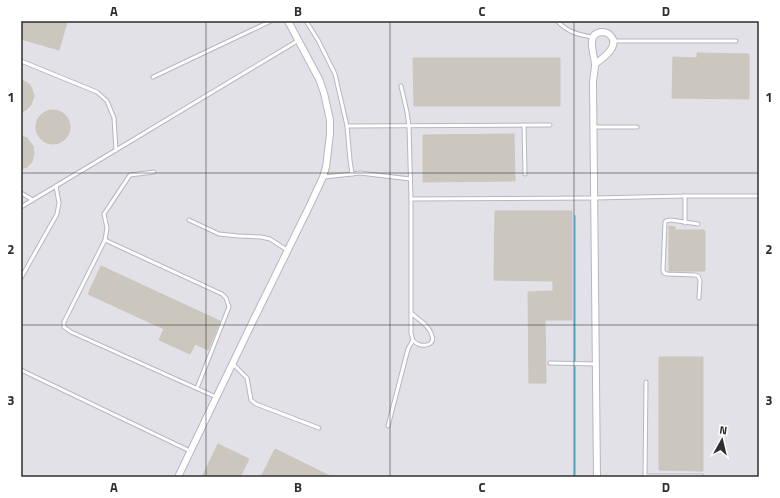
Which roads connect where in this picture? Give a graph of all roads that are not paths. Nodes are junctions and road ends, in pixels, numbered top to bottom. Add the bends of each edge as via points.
1 (271, 21) edge
2 (288, 21) edge
3 (306, 21) edge
4 (557, 21) edge
5 (593, 37) junction
6 (299, 40) junction
7 (614, 41) junction
8 (736, 41) dead end
9 (21, 61) edge
10 (595, 64) junction
11 (153, 77) dead end
12 (401, 86) dead end
13 (524, 125) junction
14 (550, 125) dead end
15 (347, 126) junction
16 (408, 126) junction
17 (594, 127) junction
18 (637, 127) dead end
19 (116, 150) junction
20 (154, 172) dead end
21 (352, 174) junction
22 (525, 174) dead end
23 (323, 177) junction
24 (410, 180) junction
25 (56, 186) junction
26 (21, 193) edge
27 (685, 196) junction
28 (759, 196) edge
29 (594, 198) junction
30 (411, 199) junction
31 (33, 200) junction
32 (21, 206) edge
33 (189, 220) dead end
34 (685, 223) junction
35 (698, 224) dead end
36 (105, 240) junction
37 (287, 250) junction
38 (21, 278) edge
39 (699, 298) dead end
40 (411, 313) junction
41 (413, 340) junction
42 (232, 363) junction
43 (550, 363) dead end
44 (596, 364) junction
45 (21, 370) edge
46 (646, 382) dead end
47 (197, 388) junction
48 (216, 397) junction
49 (388, 426) dead end
50 (319, 428) dead end
51 (190, 451) junction
52 (645, 476) edge
53 (702, 476) edge
54 (178, 477) edge
55 (597, 477) edge

1 - 11 lane
2 - 6 street
3 - 15 lane via 335,74
4 - 5 lane via 571,32
5 - 7 street via 602,32 611,36
5 - 10 street
6 - 19 lane
6 - 23 street via 319,79 328,107 330,134
7 - 8 lane
7 - 10 street via 611,50
9 - 19 lane via 97,92 108,100 114,118
10 - 17 street
12 - 16 lane
13 - 14 lane
13 - 16 lane
13 - 22 lane
15 - 16 lane
15 - 21 lane
16 - 24 lane
17 - 18 lane
17 - 29 street
19 - 25 lane
20 - 36 lane via 130,176 104,214 107,228
21 - 23 lane
21 - 24 lane
23 - 37 street
24 - 30 lane
25 - 31 lane
25 - 38 lane via 57,214
26 - 31 lane
27 - 28 lane
27 - 29 lane
27 - 34 lane
29 - 30 lane
29 - 44 street
30 - 40 lane
31 - 32 lane
33 - 37 lane via 219,234 270,239
34 - 35 lane
34 - 39 lane via 671,220 664,222 663,270 667,274 698,276
36 - 47 lane via 226,298 229,307
36 - 47 lane via 64,322 64,327
37 - 42 street
40 - 41 lane
40 - 41 lane via 426,326 433,338 432,342 425,346 416,344
41 - 49 lane via 408,349
42 - 48 street
42 - 50 lane via 246,378 251,400 256,404
43 - 44 lane
44 - 55 street
45 - 51 lane
46 - 52 lane
47 - 48 lane
48 - 51 street
51 - 54 street
52 - 53 lane

